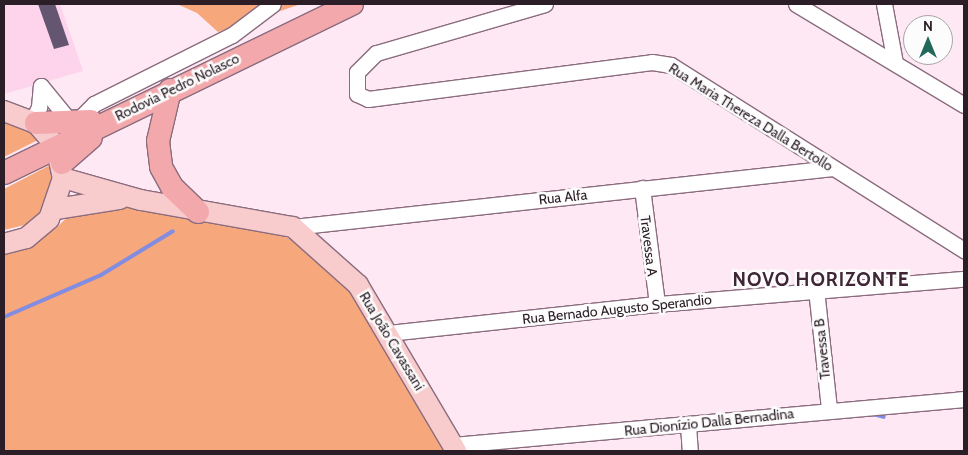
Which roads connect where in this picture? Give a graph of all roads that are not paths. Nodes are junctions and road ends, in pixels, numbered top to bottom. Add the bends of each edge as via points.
1 (273, 4) edge
2 (352, 4) edge
3 (545, 4) edge
4 (884, 4) edge
5 (799, 5) edge
6 (895, 63) junction
7 (170, 90) junction
8 (964, 105) edge
9 (4, 111) edge
10 (114, 117) junction
11 (34, 122) junction
12 (73, 125) junction
13 (60, 162) junction
14 (833, 168) junction
15 (4, 173) edge
16 (642, 188) junction
17 (141, 200) junction
18 (56, 209) junction
19 (198, 212) junction
20 (293, 227) junction
21 (4, 244) edge
22 (964, 250) edge
23 (964, 279) edge
24 (816, 289) junction
25 (656, 304) junction
26 (389, 334) junction
27 (964, 399) edge
28 (829, 409) junction
29 (688, 425) junction
30 (455, 448) edge
31 (690, 451) edge

1 - 12 street via 232,35 94,104
2 - 7 highway, Rodovia Pedro Nolasco
3 - 14 street, Rua Maria Thereza Dalla Bertollo via 376,53 360,67 356,80 359,97 368,99 664,63
4 - 6 street
5 - 6 street
6 - 8 street
7 - 10 highway, Rodovia Pedro Nolasco
7 - 19 highway via 159,158 172,187
9 - 11 main road
10 - 12 highway
10 - 13 highway, Rodovia Pedro Nolasco
11 - 12 highway
11 - 12 street via 41,86
11 - 13 main road
13 - 15 highway, Rodovia Pedro Nolasco
13 - 17 main road
13 - 18 main road
14 - 16 street, Rua Alfa
14 - 22 street, Rua Maria Thereza Dalla Bertollo
16 - 20 street, Rua Alfa
16 - 25 street, Travessa A
17 - 18 main road via 95,200
17 - 19 main road, Rua João Cavassani
18 - 21 main road via 40,228
19 - 20 main road, Rua João Cavassani
20 - 26 main road, Rua João Cavassani via 344,268
23 - 24 street, Rua Bernado Augusto Sperandio
24 - 25 street, Rua Bernado Augusto Sperandio
24 - 28 street, Travessa B
25 - 26 street, Rua Bernado Augusto Sperandio
26 - 30 main road, Rua João Cavassani
27 - 28 street, Rua Dionízio Dalla Bernadina
28 - 29 street, Rua Dionízio Dalla Bernadina
29 - 30 street, Rua Dionízio Dalla Bernadina
29 - 31 street

